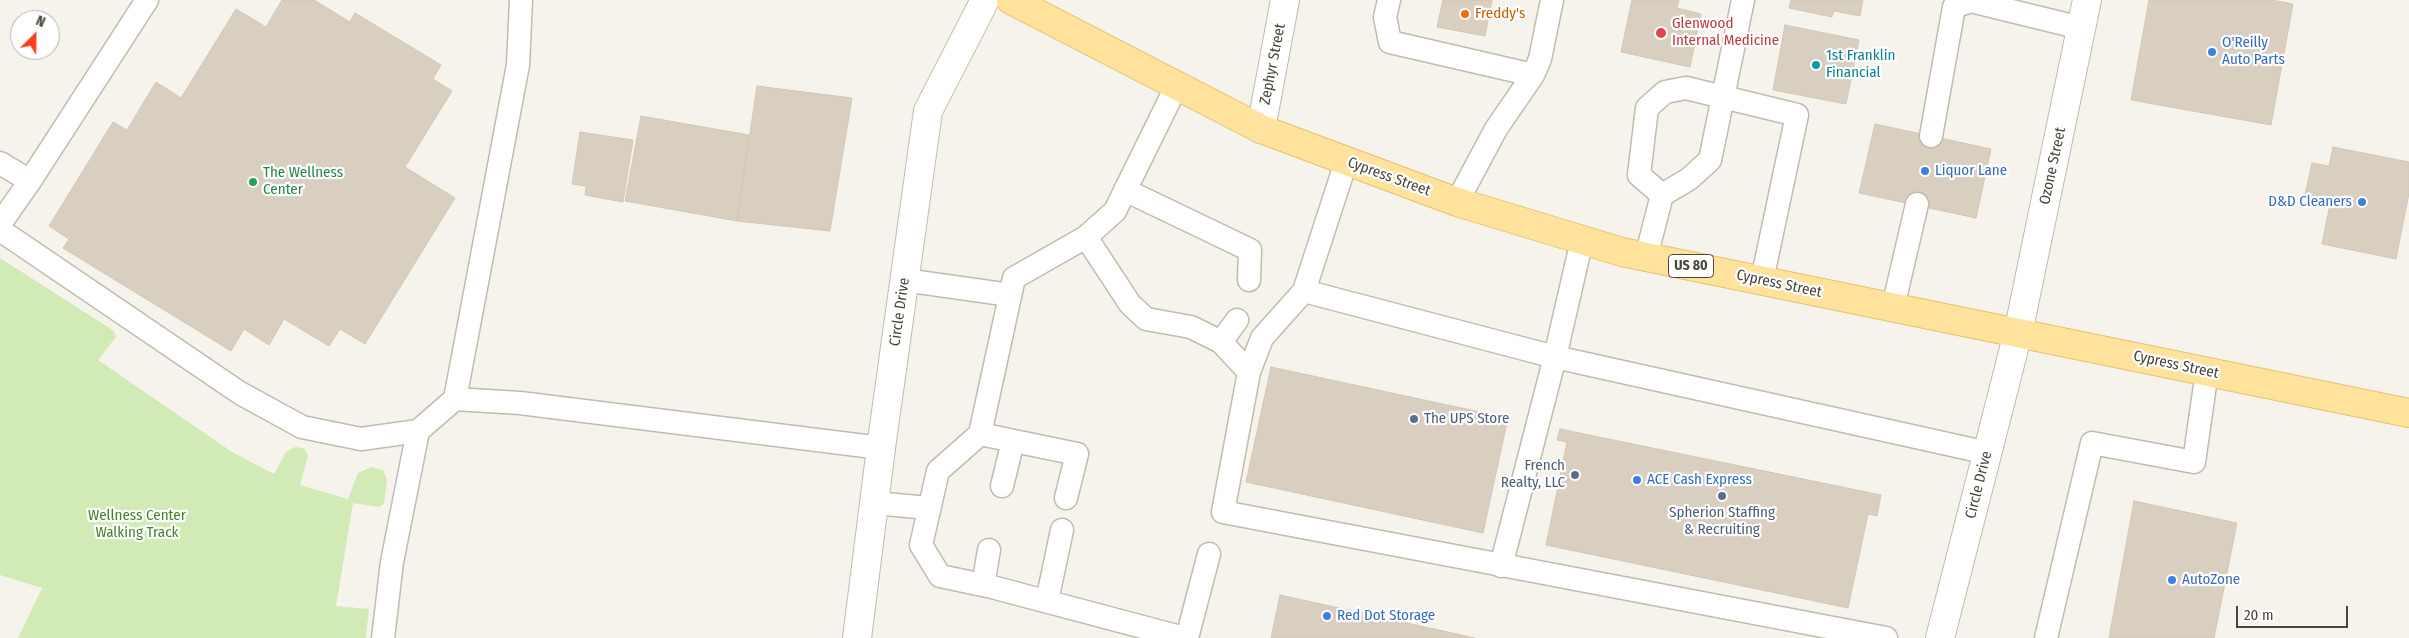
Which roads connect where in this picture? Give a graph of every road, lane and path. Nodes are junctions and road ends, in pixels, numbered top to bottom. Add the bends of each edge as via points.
1 (147, 0) edge
2 (521, 0) edge
3 (985, 0) edge
4 (1285, 0) edge
5 (1389, 0) edge
6 (1552, 0) edge
7 (1743, 0) edge
8 (2087, 0) edge
9 (1022, 2) edge
10 (2082, 28) junction
11 (1533, 75) junction
12 (1177, 86) junction
13 (1724, 97) junction
14 (1261, 129) junction
15 (1932, 136) dead end
16 (1346, 162) junction
17 (0, 163) edge
18 (30, 182) junction
19 (1125, 190) junction
20 (1662, 195) junction
21 (1457, 202) junction
22 (1917, 204) dead end
23 (0, 224) edge
24 (0, 230) edge
25 (1086, 237) junction
26 (1582, 240) junction
27 (1646, 257) junction
28 (904, 280) junction
29 (1249, 280) dead end
30 (1762, 280) junction
31 (1304, 291) junction
32 (1010, 295) junction
33 (1893, 307) junction
34 (1237, 320) dead end
35 (2018, 333) junction
36 (1221, 342) junction
37 (1555, 357) junction
38 (1249, 372) junction
39 (2207, 372) junction
40 (455, 399) junction
41 (2409, 413) edge
42 (418, 431) junction
43 (980, 434) junction
44 (1013, 440) junction
45 (881, 448) junction
46 (1988, 453) junction
47 (1002, 486) dead end
48 (1066, 498) dead end
49 (874, 503) junction
50 (929, 508) junction
51 (1062, 530) dead end
52 (988, 550) dead end
53 (1210, 554) dead end
54 (1501, 566) junction
55 (983, 585) junction
56 (1047, 602) junction
57 (1113, 629) edge
58 (382, 638) edge
59 (857, 638) edge
60 (1185, 638) edge
61 (1886, 638) edge
62 (1940, 638) edge
63 (2046, 638) edge

1 - 18 lane
2 - 40 lane via 518,65
3 - 28 street, Circle Drive via 928,111
4 - 14 street, Zephyr Street
5 - 11 lane via 1385,17 1390,42
6 - 11 lane via 1540,59
7 - 13 lane
8 - 10 street, Ozone Street
9 - 12 main road, Cypress Street / US 80
10 - 15 lane via 1971,1 1954,7
10 - 35 street, Ozone Street
11 - 21 lane via 1496,130
12 - 14 main road, Cypress Street / US 80
12 - 19 lane
13 - 20 lane via 1710,160 1689,179
13 - 20 lane via 1686,88 1665,92 1647,108 1639,175
13 - 30 lane via 1797,115
14 - 16 main road, Cypress Street / US 80
16 - 21 main road, Cypress Street / US 80
16 - 31 lane
17 - 18 lane
18 - 23 lane
19 - 25 lane via 1115,211
19 - 29 lane via 1250,250
20 - 27 lane
21 - 26 main road, Cypress Street / US 80
22 - 33 lane
24 - 42 lane via 240,393 302,427 361,440
25 - 32 lane via 1014,278
25 - 36 lane via 1130,304 1146,319 1191,327
26 - 27 main road, Cypress Street / US 80
26 - 37 lane
27 - 30 main road, Cypress Street / US 80
28 - 32 lane
28 - 45 street, Circle Drive
30 - 33 main road, Cypress Street / US 80
31 - 37 lane
31 - 38 lane via 1262,338
32 - 43 lane
33 - 35 main road, Cypress Street / US 80
34 - 36 lane
35 - 39 main road, Cypress Street / US 80
35 - 46 street, Circle Drive
36 - 38 lane
37 - 46 lane
37 - 54 lane
38 - 54 lane via 1223,512
39 - 41 main road, Cypress Street / US 80
39 - 63 lane via 2194,462 2092,443
40 - 42 lane
40 - 45 lane via 520,403
42 - 58 lane via 392,562
43 - 44 lane
43 - 50 lane via 938,471
44 - 47 lane
44 - 48 lane via 1077,454
45 - 49 street, Circle Drive
46 - 62 street, Circle Drive
49 - 50 lane
49 - 59 street, Circle Drive
50 - 55 lane via 921,545 940,576
51 - 56 lane
52 - 55 lane
53 - 60 lane
54 - 61 lane
55 - 56 lane
56 - 57 lane
57 - 60 lane

